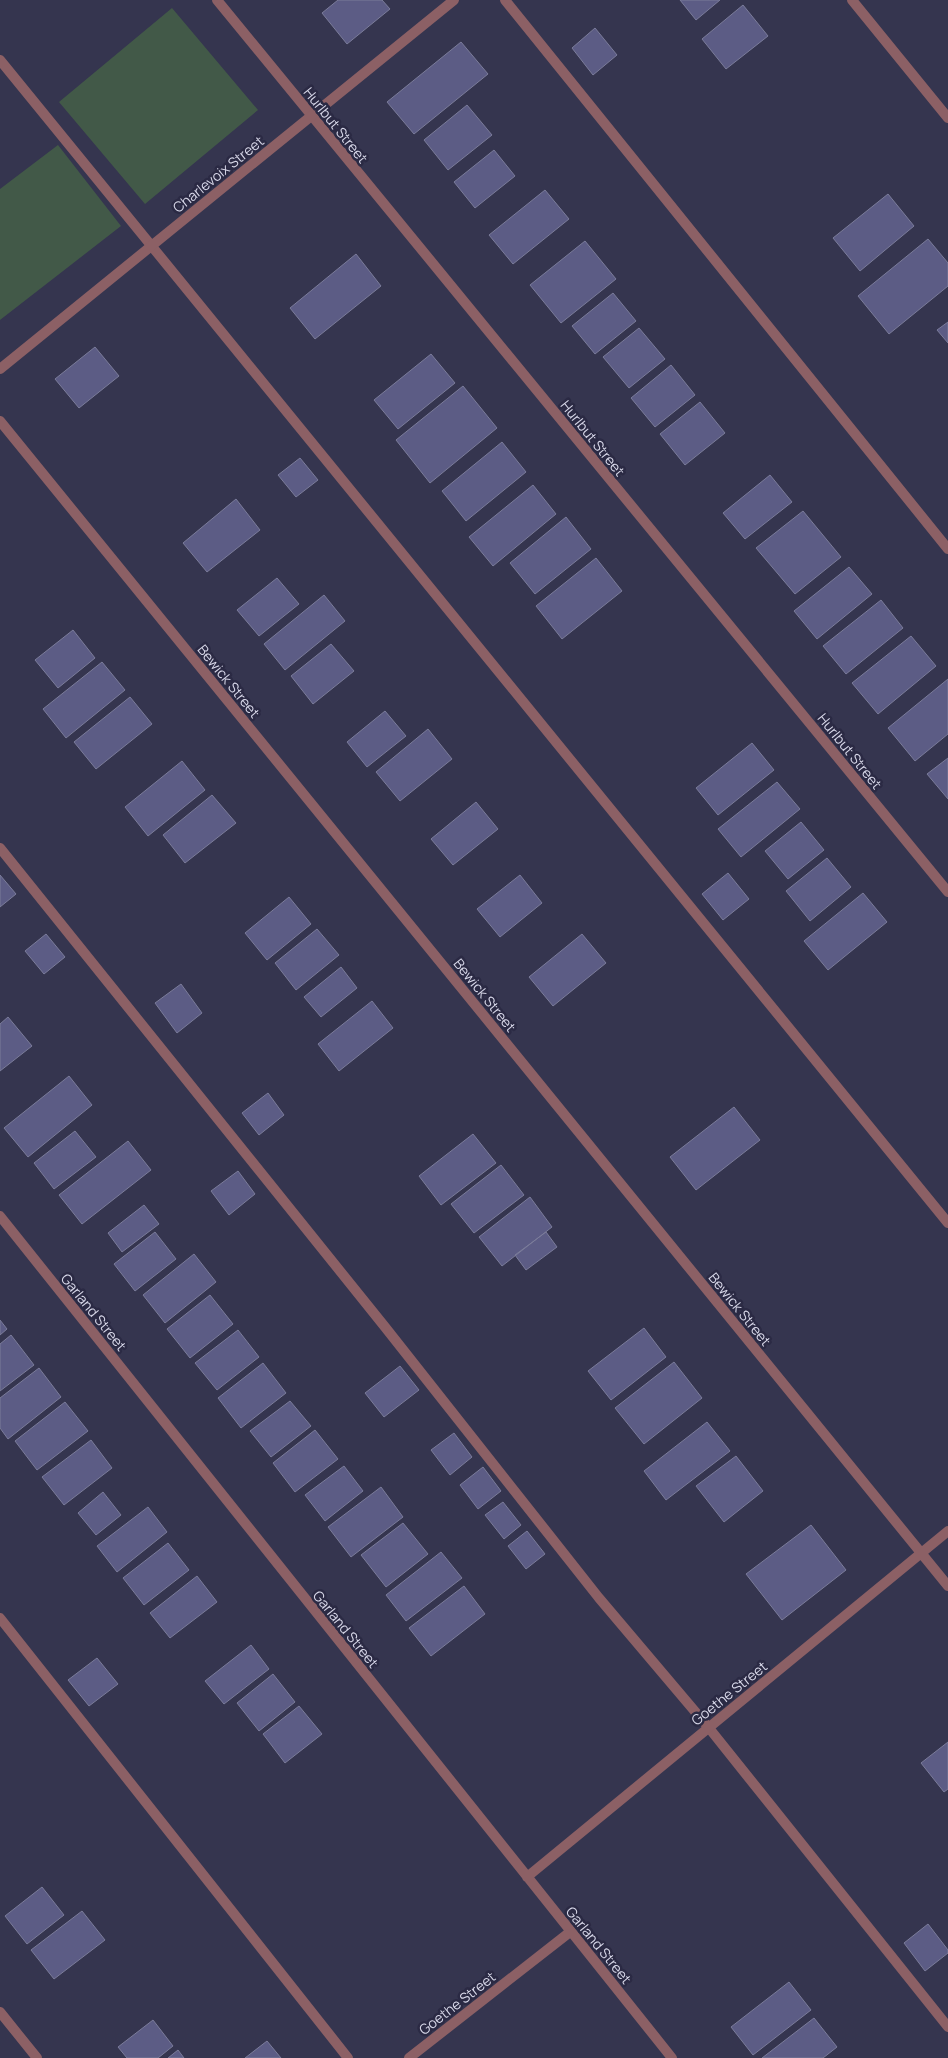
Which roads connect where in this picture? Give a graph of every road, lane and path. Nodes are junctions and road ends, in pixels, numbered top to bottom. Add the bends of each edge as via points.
1 (217, 0) edge
2 (454, 0) edge
3 (505, 0) edge
4 (852, 0) edge
5 (0, 60) edge
6 (311, 116) junction
7 (948, 118) edge
8 (152, 245) junction
9 (0, 369) edge
10 (0, 421) edge
11 (948, 549) edge
12 (0, 848) edge
13 (948, 892) edge
14 (0, 1216) edge
15 (948, 1222) edge
16 (948, 1531) edge
17 (922, 1553) junction
18 (948, 1586) edge
19 (0, 1618) edge
20 (709, 1728) junction
21 (527, 1877) junction
22 (570, 1932) junction
23 (0, 2012) edge
24 (948, 2027) edge
25 (37, 2058) edge
26 (348, 2058) edge
27 (409, 2058) edge
28 (672, 2058) edge

1 - 6 street, Hurlbut Street
2 - 6 street, Charlevoix Street
3 - 11 street
4 - 7 street
5 - 8 street
6 - 8 street, Charlevoix Street
6 - 13 street, Hurlbut Street
8 - 9 street, Charlevoix Street
8 - 15 street
10 - 17 street, Bewick Street
12 - 20 street via 599,1598
14 - 21 street, Garland Street
16 - 17 street, Goethe Street
17 - 18 street, Bewick Street
17 - 20 street, Goethe Street
19 - 26 street
20 - 21 street, Goethe Street
20 - 24 street
21 - 22 street, Garland Street
22 - 27 street, Goethe Street
22 - 28 street, Garland Street
23 - 25 street

